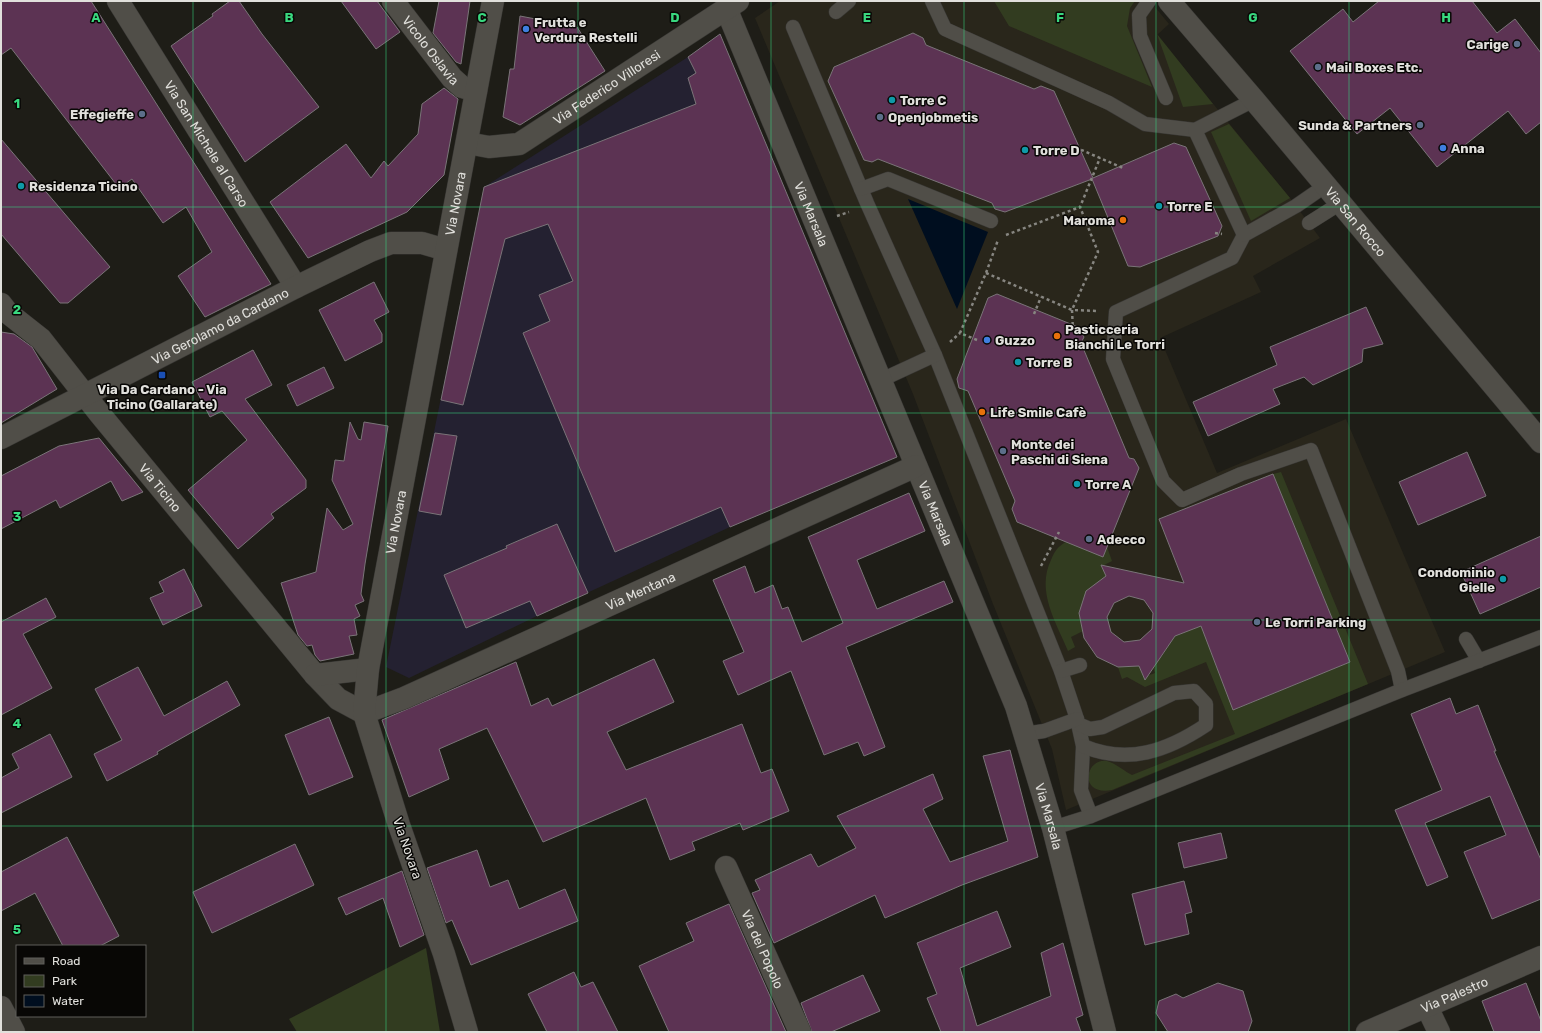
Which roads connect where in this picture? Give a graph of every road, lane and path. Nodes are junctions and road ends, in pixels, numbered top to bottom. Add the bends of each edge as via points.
1 (118, 1) edge
2 (393, 1) edge
3 (493, 1) edge
4 (849, 1) edge
5 (932, 1) edge
6 (1149, 1) edge
7 (1169, 1) edge
8 (732, 5) edge
9 (836, 12) dead end
10 (793, 27) dead end
11 (476, 91) junction
12 (1166, 98) dead end
13 (1254, 100) junction
14 (1195, 130) junction
15 (466, 143) junction
16 (1070, 145) dead end
17 (1100, 158) junction
18 (1123, 168) dead end
19 (1325, 186) junction
20 (861, 189) junction
21 (1339, 204) junction
22 (1080, 207) junction
23 (846, 213) dead end
24 (838, 216) dead end
25 (991, 221) dead end
26 (1308, 223) dead end
27 (1244, 235) junction
28 (446, 250) junction
29 (986, 273) junction
30 (296, 287) junction
31 (1041, 296) junction
32 (1, 304) edge
33 (1072, 310) junction
34 (1116, 312) junction
35 (1034, 314) dead end
36 (1073, 331) dead end
37 (977, 340) dead end
38 (935, 355) junction
39 (881, 380) junction
40 (85, 396) junction
41 (1, 438) edge
42 (1541, 442) edge
43 (916, 466) junction
44 (1059, 532) dead end
45 (1029, 590) junction
46 (1541, 637) edge
47 (1466, 639) dead end
48 (1479, 661) junction
49 (1080, 665) dead end
50 (368, 669) junction
51 (1061, 671) junction
52 (315, 675) junction
53 (1402, 690) junction
54 (364, 713) junction
55 (1078, 722) junction
56 (1024, 734) junction
57 (1083, 746) junction
58 (1091, 816) junction
59 (1053, 828) junction
60 (726, 867) dead end
61 (1541, 957) edge
62 (1, 1007) edge
63 (1427, 1007) junction
64 (14, 1032) edge
65 (467, 1032) edge
66 (800, 1032) edge
67 (1105, 1032) edge
68 (1367, 1032) edge
69 (1440, 1032) edge

1 - 30 street, Via San Michele al Carso
2 - 11 street, Vicolo Oslavia via 452,78 462,87
3 - 11 street, Via Novara
4 - 9 lane
5 - 14 lane via 945,29 1108,103 1145,124
6 - 12 lane via 1139,15 1140,36
7 - 13 street, Via San Rocco
8 - 15 street, Via Federico Villoresi via 519,144 489,147
8 - 39 street, Via Marsala
10 - 20 lane
11 - 15 street, Via Novara
13 - 14 lane
13 - 19 street, Via San Rocco
14 - 27 lane
15 - 28 street, Via Novara
16 - 17 path
17 - 18 path
17 - 22 path
19 - 21 street, Via San Rocco
19 - 27 lane via 1296,206
20 - 25 lane via 888,179
20 - 38 lane
21 - 26 lane
21 - 42 street, Via San Rocco
22 - 29 path via 998,238
22 - 33 path via 1098,252
23 - 24 path
27 - 34 lane via 1232,258
28 - 30 street, Via Gerolamo da Cardano via 422,243 391,243
28 - 50 street, Via Novara
29 - 31 path
29 - 37 path via 960,333
30 - 40 street, Via Gerolamo da Cardano
31 - 33 path
31 - 35 path
32 - 40 street, Via Ticino via 8,313 41,339
33 - 34 path
33 - 36 path
34 - 53 lane via 1113,359 1163,481 1182,500 1241,474 1311,450 1398,671
38 - 39 lane
38 - 45 lane
39 - 43 street, Via Marsala
40 - 41 street, Via Gerolamo da Cardano
40 - 52 street, Via Ticino
43 - 54 street, Via Mentana
43 - 56 street, Via Marsala via 1016,706
44 - 45 path
45 - 51 lane
46 - 48 lane
47 - 48 lane
48 - 53 lane
49 - 51 lane
50 - 52 street
50 - 54 street, Via Novara
51 - 55 lane
52 - 54 street, Via Ticino via 338,699
53 - 58 lane
54 - 65 street, Via Novara via 444,954
55 - 56 lane
55 - 57 lane
55 - 57 lane via 1090,729 1103,727 1174,693 1194,691 1206,704 1206,725 1151,752 1121,756
56 - 59 street, Via Marsala
57 - 58 lane via 1081,790
58 - 59 lane
59 - 67 street, Via Marsala
60 - 66 street, Via del Popolo
61 - 63 street, Via Palestro
62 - 64 street
63 - 68 street, Via Palestro
63 - 69 street

